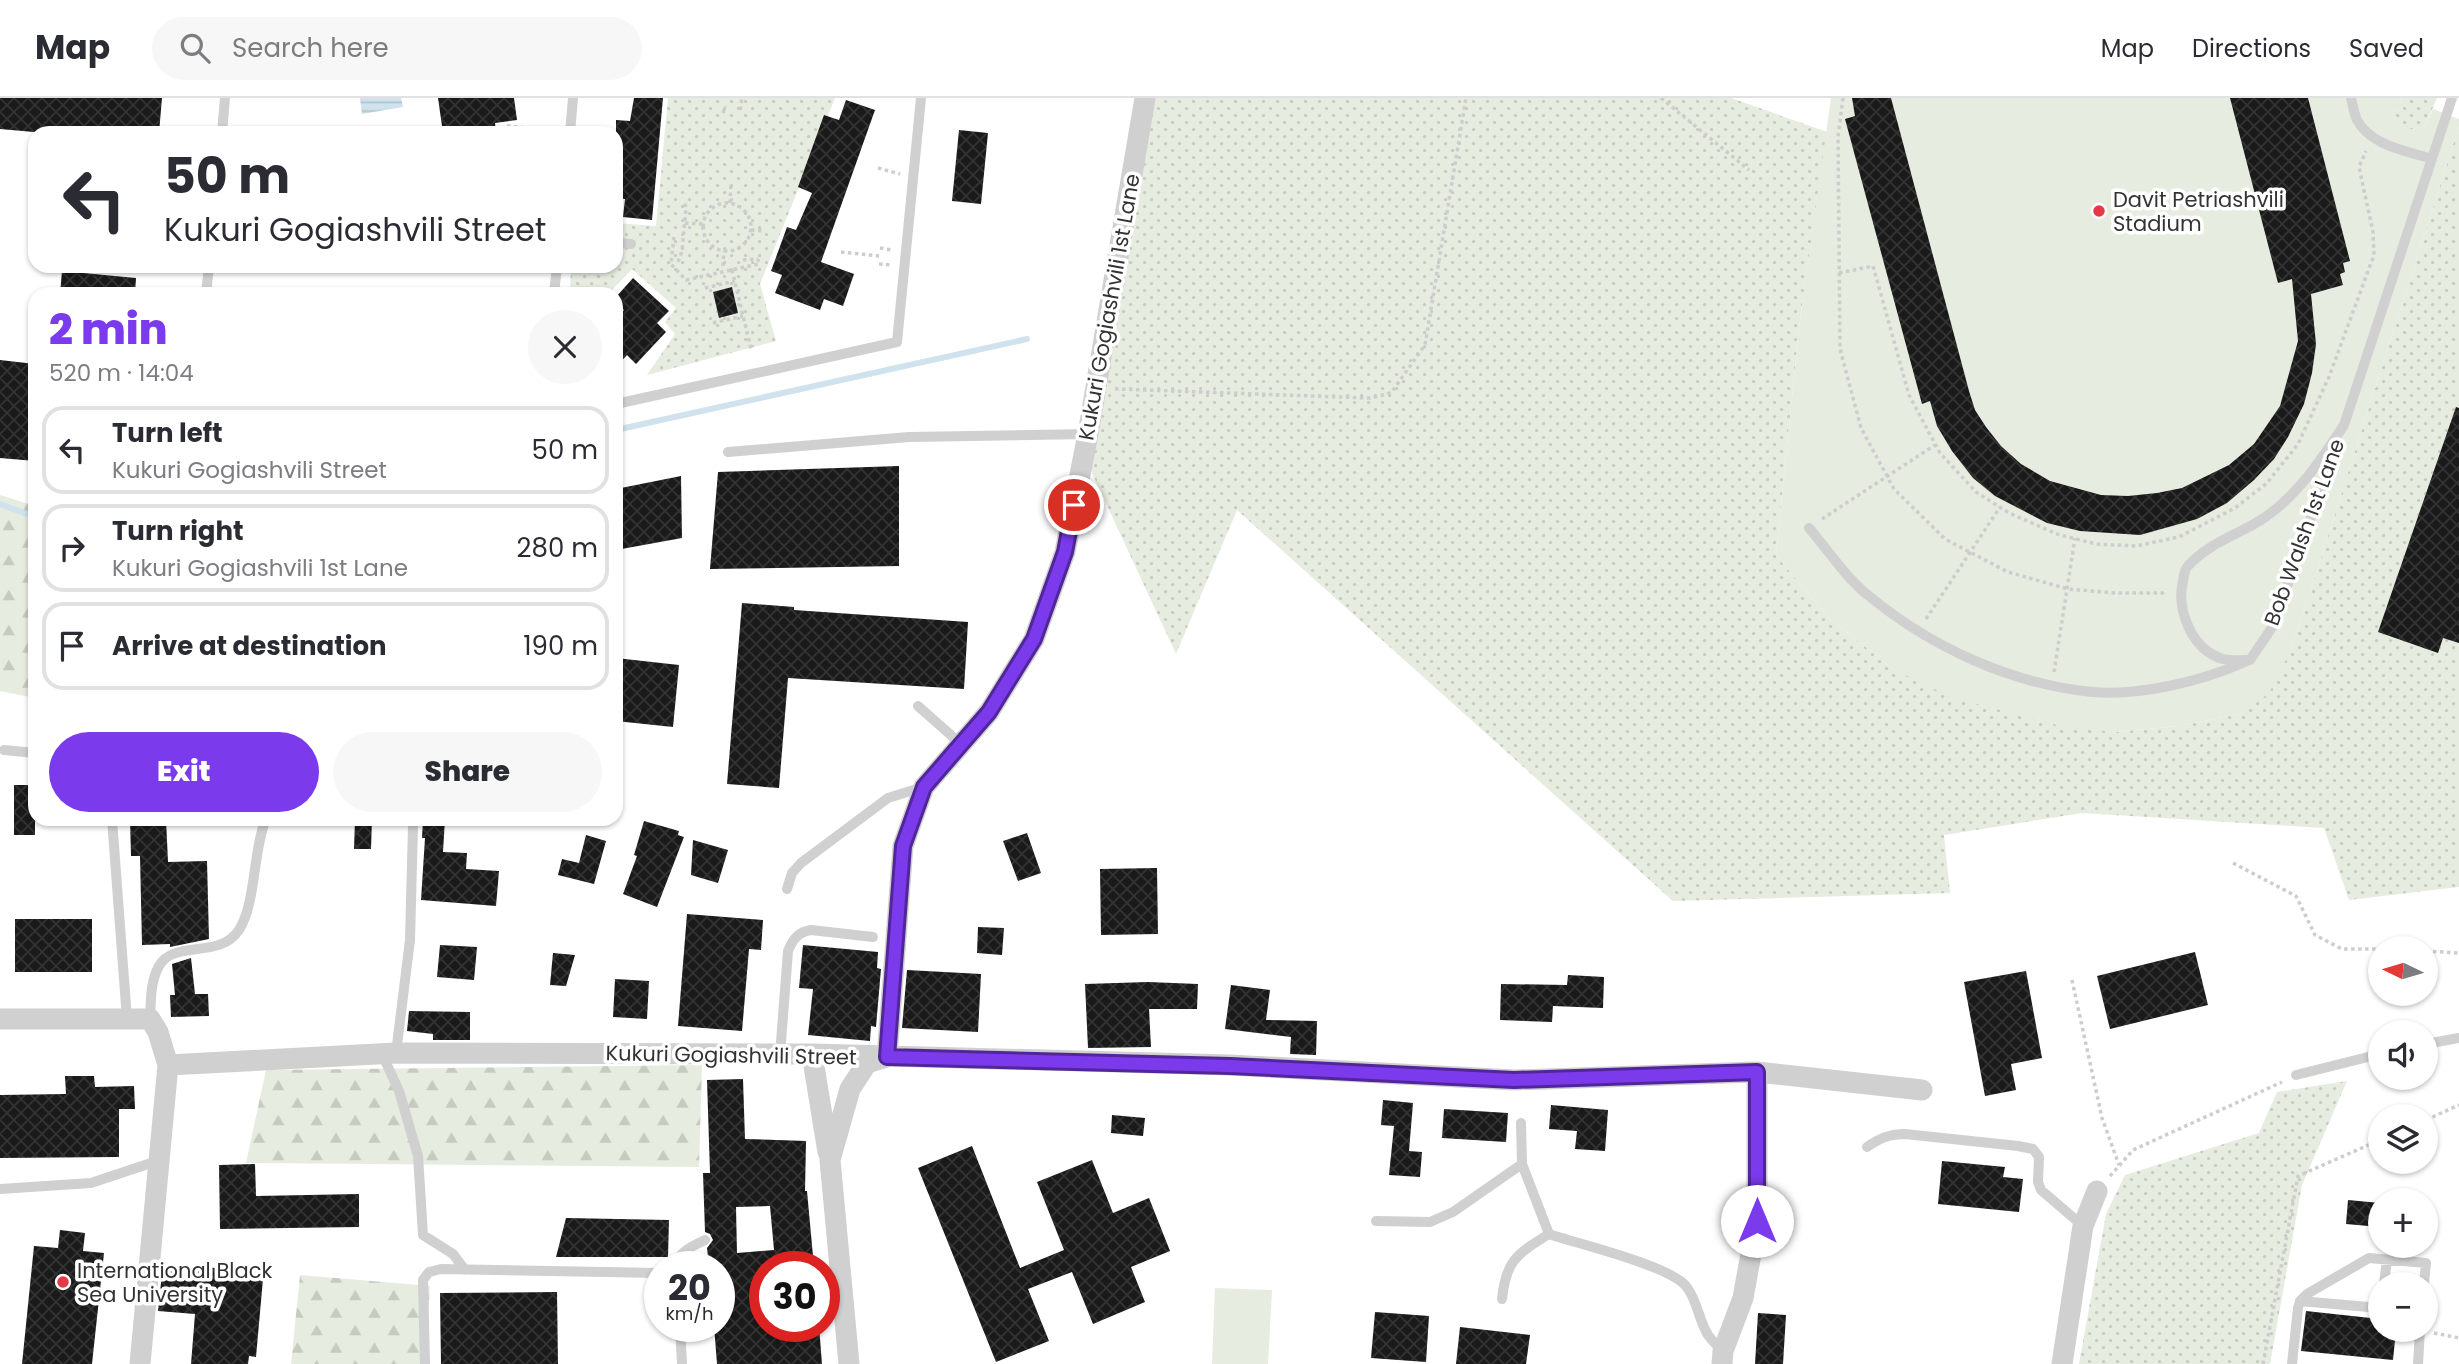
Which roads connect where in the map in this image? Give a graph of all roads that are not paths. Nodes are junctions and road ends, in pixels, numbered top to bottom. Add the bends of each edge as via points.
1 (225, 98) edge
2 (573, 98) edge
3 (921, 98) edge
4 (1145, 98) edge
5 (2351, 98) edge
6 (2452, 98) edge
7 (223, 126) edge
8 (571, 126) edge
9 (2432, 159) junction
10 (623, 243) edge
11 (631, 244) dead end
12 (623, 402) edge
13 (2344, 425) junction
14 (1088, 434) junction
15 (728, 452) dead end
16 (1809, 528) road end
17 (2250, 660) junction
18 (918, 705) dead end
19 (961, 744) junction
20 (4, 750) dead end
21 (28, 752) edge
22 (924, 787) junction
23 (113, 826) edge
24 (264, 826) edge
25 (414, 826) edge
26 (787, 889) dead end
27 (873, 937) dead end
28 (0, 1019) edge
29 (127, 1019) junction
30 (150, 1019) junction
31 (2459, 1038) edge
32 (2438, 1042) edge
33 (389, 1054) junction
34 (812, 1054) junction
35 (780, 1055) junction
36 (887, 1057) junction
37 (2368, 1057) edge
38 (168, 1065) junction
39 (1757, 1072) junction
40 (2296, 1075) road end
41 (1922, 1090) dead end
42 (1521, 1123) dead end
43 (1867, 1147) dead end
44 (160, 1160) junction
45 (830, 1160) junction
46 (1522, 1164) junction
47 (0, 1189) edge
48 (2097, 1191) road end
49 (1376, 1222) dead end
50 (2083, 1226) junction
51 (1549, 1234) junction
52 (705, 1240) dead end
53 (685, 1251) edge
54 (2387, 1260) junction
55 (465, 1270) junction
56 (2386, 1272) edge
57 (2425, 1272) edge
58 (644, 1273) edge
59 (1502, 1299) dead end
60 (2300, 1301) junction
61 (2368, 1307) edge
62 (681, 1342) edge
63 (2420, 1342) edge
64 (1723, 1357) edge
65 (141, 1364) edge
66 (425, 1364) edge
67 (682, 1364) edge
68 (849, 1364) edge
69 (2062, 1364) edge
70 (2292, 1364) edge
71 (2418, 1364) edge

1 - 7 lane
2 - 8 lane
3 - 12 lane via 897,342
4 - 14 street, Kukuri Gogiashvili 1st Lane
5 - 9 lane via 2358,121 2371,136
6 - 9 lane, Bob Walsh 1st Lane
9 - 13 lane, Bob Walsh 1st Lane
10 - 11 lane
13 - 17 lane, Bob Walsh 1st Lane via 2273,626
13 - 17 lane, Bob Walsh 1st Lane via 2292,497 2186,568 2180,593 2184,619 2198,643 2223,659
14 - 15 lane via 909,437
14 - 19 street, Kukuri Gogiashvili 1st Lane via 1065,552 1034,639 989,712
16 - 17 lane via 1867,595 1918,631 1958,653 2031,681 2093,692 2159,689
18 - 19 lane
19 - 22 street, Kukuri Gogiashvili 1st Lane
20 - 21 lane
22 - 26 lane via 888,798 792,873
22 - 36 street, Kukuri Gogiashvili 1st Lane via 903,846
23 - 29 lane
24 - 30 lane via 241,928 228,943 187,949 164,959 152,984
25 - 33 lane via 413,900
27 - 35 lane via 811,930 792,941
28 - 29 street
29 - 30 street
30 - 38 street
31 - 32 lane
33 - 35 street, Kukuri Gogiashvili Street
33 - 38 street, Kukuri Gogiashvili Street
33 - 55 lane via 418,1156 423,1235 453,1254
34 - 35 street, Kukuri Gogiashvili Street
34 - 36 street, Kukuri Gogiashvili Street
34 - 45 street
36 - 39 street, Kukuri Gogiashvili Street via 1230,1066 1514,1080
36 - 45 street via 867,1063 850,1089
37 - 40 lane
38 - 44 street
39 - 41 street, Kukuri Gogiashvili Street
39 - 64 street via 1757,1221 1743,1298
42 - 46 lane
43 - 50 lane via 1892,1134 1905,1134 2033,1149 2039,1157 2041,1190
44 - 47 lane via 91,1183
44 - 65 street
45 - 68 street
46 - 49 lane via 1453,1212 1430,1222
46 - 51 lane
48 - 50 street
50 - 69 street
51 - 59 lane via 1519,1253 1504,1276
51 - 64 lane via 1658,1269 1684,1284
52 - 53 lane
54 - 56 lane
54 - 57 lane via 2426,1263
54 - 60 lane via 2369,1258
55 - 58 lane
55 - 66 lane via 429,1272 423,1280
60 - 61 lane
60 - 70 lane
62 - 67 lane
63 - 71 lane

